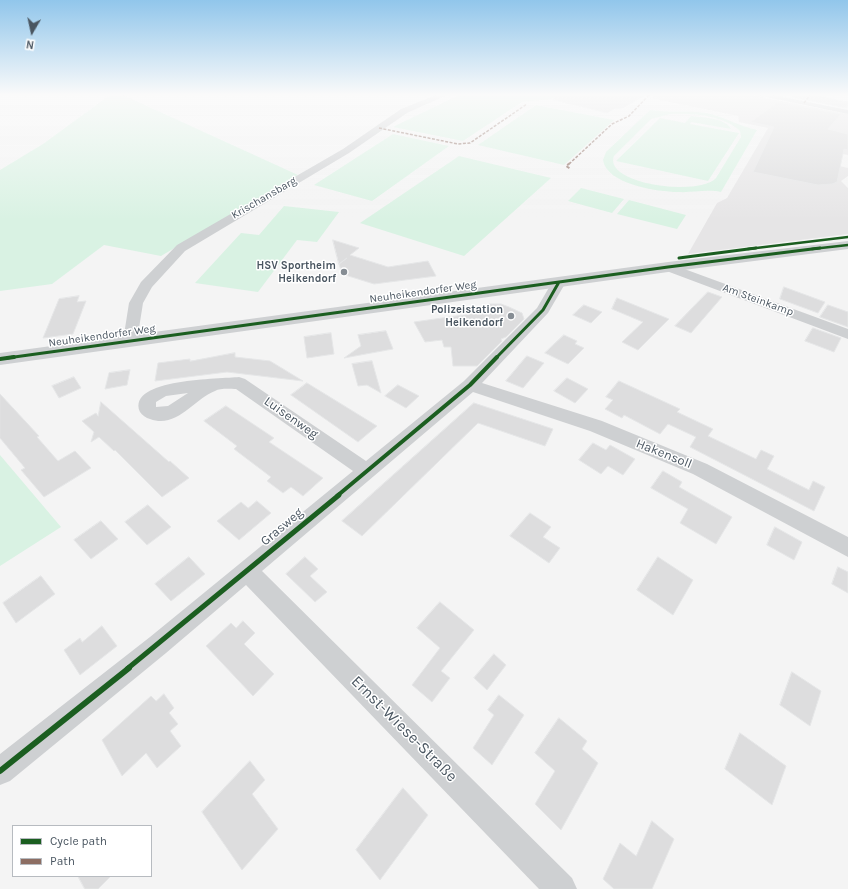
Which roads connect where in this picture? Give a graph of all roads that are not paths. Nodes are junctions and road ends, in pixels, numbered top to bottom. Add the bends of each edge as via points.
1 (368, 136) edge
2 (848, 245) edge
3 (668, 267) junction
4 (559, 282) junction
5 (848, 334) edge
6 (130, 341) junction
7 (0, 359) edge
8 (211, 385) dead end
9 (470, 385) junction
10 (366, 470) junction
11 (848, 548) edge
12 (246, 570) junction
13 (0, 771) edge
14 (561, 889) edge

1 - 6 street, Krischansbarg via 346,152 181,248 146,285 136,303
2 - 3 street, Neuheikendorfer Weg
3 - 4 street, Neuheikendorfer Weg
3 - 5 street, Am Steinkamp
4 - 6 street, Neuheikendorfer Weg
4 - 9 street, Grasweg via 543,310
6 - 7 street, Neuheikendorfer Weg
8 - 10 street, Luisenweg via 239,383
9 - 10 street, Grasweg
9 - 11 street, Hakensoll via 596,426 700,469
10 - 12 street, Grasweg
12 - 13 street, Grasweg via 158,645
12 - 14 street, Ernst-Wiese-Straße

